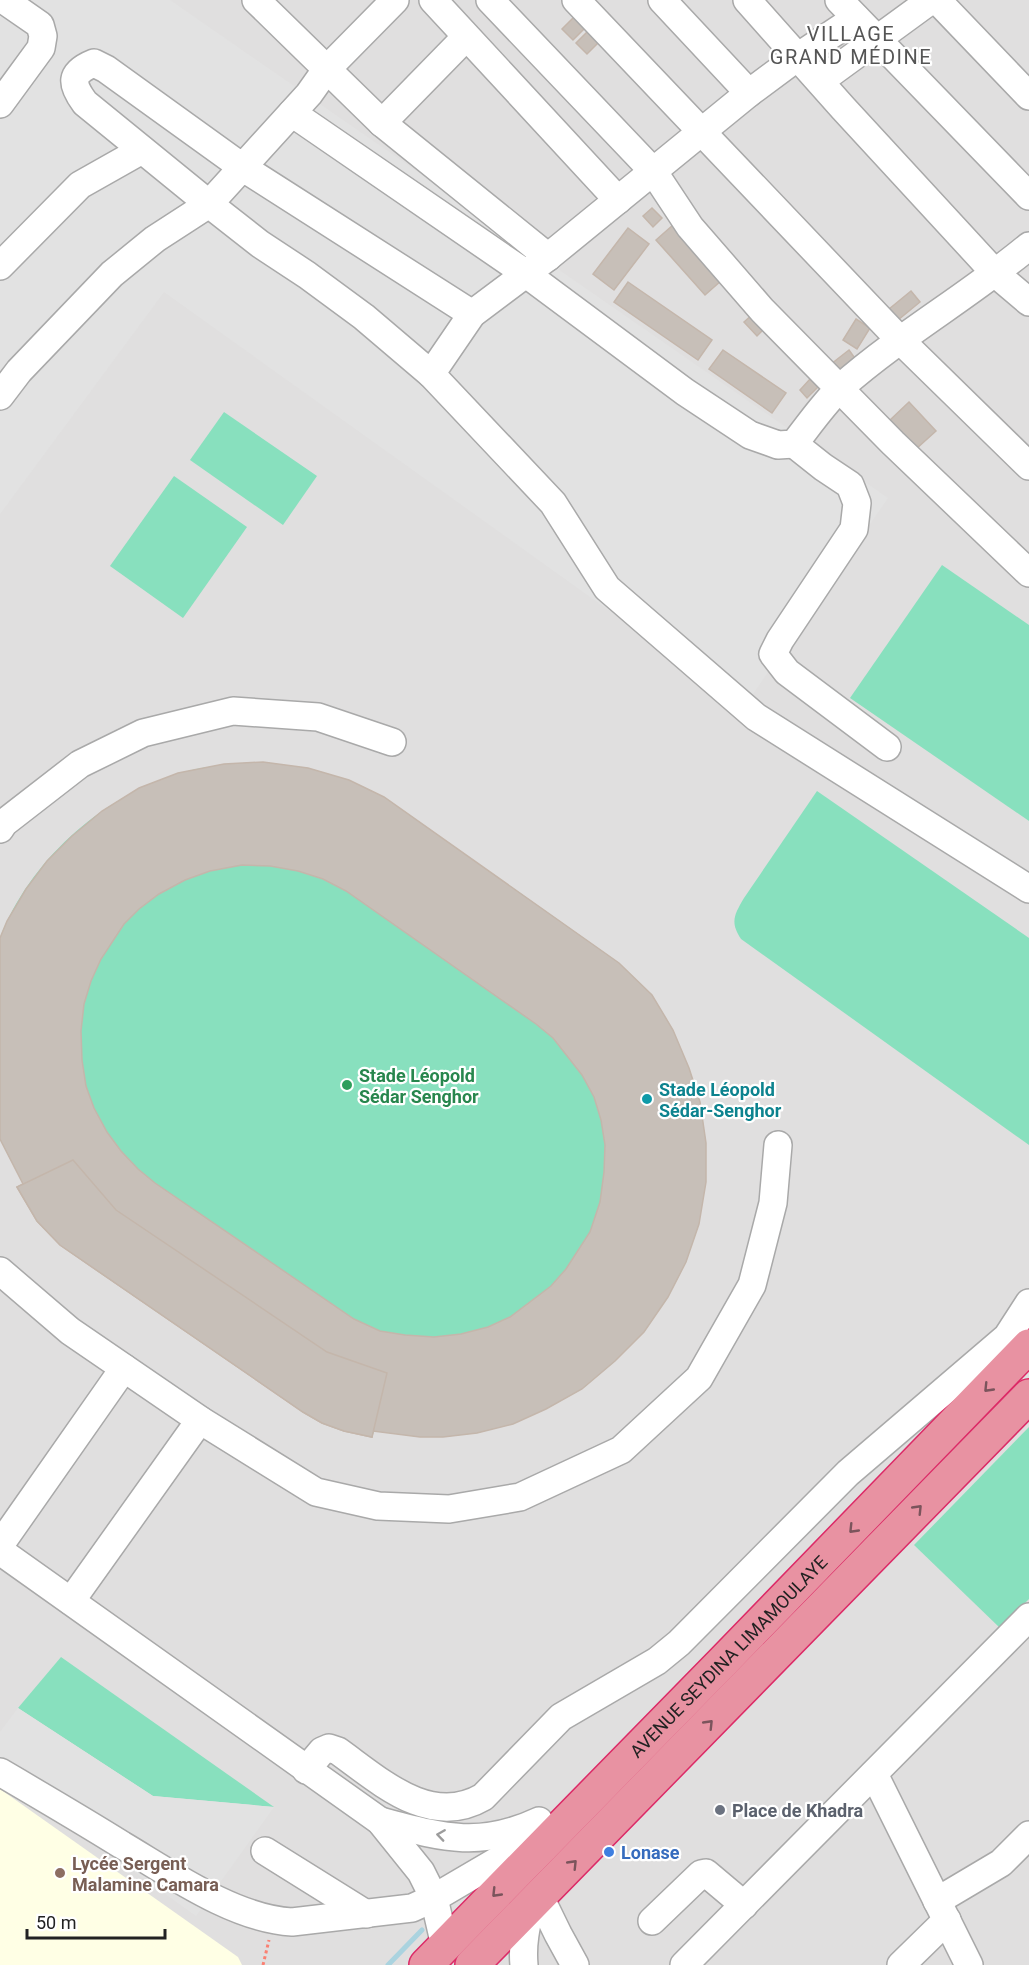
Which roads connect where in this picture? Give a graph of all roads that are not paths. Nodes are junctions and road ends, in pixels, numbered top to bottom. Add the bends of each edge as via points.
1 (4, 0) edge
2 (256, 0) edge
3 (395, 0) edge
4 (433, 0) edge
5 (490, 0) edge
6 (576, 0) edge
7 (662, 0) edge
8 (747, 0) edge
9 (931, 0) edge
10 (937, 0) edge
11 (847, 9) edge
12 (466, 37) junction
13 (877, 40) junction
14 (41, 48) junction
15 (799, 56) junction
16 (326, 70) junction
17 (77, 73) junction
18 (820, 81) junction
19 (749, 93) junction
20 (1029, 96) edge
21 (0, 104) edge
22 (292, 113) junction
23 (382, 123) junction
24 (702, 133) junction
25 (142, 150) junction
26 (242, 167) junction
27 (653, 171) junction
28 (1029, 196) edge
29 (618, 200) junction
30 (208, 204) junction
31 (1029, 246) edge
32 (548, 257) junction
33 (0, 266) edge
34 (525, 273) junction
35 (996, 274) junction
36 (1029, 302) edge
37 (472, 314) junction
38 (900, 340) junction
39 (431, 374) junction
40 (840, 388) junction
41 (0, 396) edge
42 (794, 444) junction
43 (1029, 466) edge
44 (1029, 573) edge
45 (392, 742) dead end
46 (887, 747) dead end
47 (0, 829) edge
48 (1029, 889) edge
49 (778, 1145) dead end
50 (0, 1271) edge
51 (1029, 1303) edge
52 (1029, 1346) edge
53 (124, 1368) junction
54 (1029, 1396) edge
55 (200, 1420) junction
56 (0, 1545) edge
57 (0, 1551) edge
58 (71, 1601) junction
59 (1024, 1630) edge
60 (306, 1770) junction
61 (0, 1772) edge
62 (874, 1774) junction
63 (594, 1792) junction
64 (381, 1821) junction
65 (565, 1821) junction
66 (1029, 1835) edge
67 (265, 1851) dead end
68 (434, 1898) junction
69 (536, 1901) junction
70 (744, 1905) junction
71 (942, 1910) junction
72 (366, 1914) junction
73 (652, 1921) dead end
74 (436, 1955) edge
75 (691, 1963) edge
76 (472, 1965) edge
77 (524, 1965) edge
78 (575, 1965) edge
79 (901, 1965) edge
80 (969, 1965) edge

1 - 14 street via 39,25 43,36
2 - 16 street
3 - 16 street
4 - 12 street
5 - 27 street
6 - 24 street
7 - 19 street
8 - 15 street
9 - 13 street
10 - 20 street
11 - 13 street
11 - 15 street
12 - 23 street
12 - 29 street
13 - 18 street
13 - 28 street
14 - 17 street
14 - 21 street
15 - 18 street
15 - 19 street
16 - 22 street
16 - 23 street
17 - 25 street via 75,90 85,103
17 - 26 street via 94,63 106,69
18 - 35 street
19 - 24 street
22 - 26 street
22 - 34 street
23 - 32 street
24 - 27 street
24 - 38 street
25 - 30 street
25 - 33 street via 80,185
26 - 30 street
26 - 37 street
27 - 29 street
27 - 40 street via 690,227 762,310
29 - 32 street
30 - 39 street via 308,275
30 - 41 street via 112,274
31 - 35 street
32 - 34 street
34 - 37 street
34 - 42 street via 685,392 750,435 778,445
35 - 36 street
35 - 38 street
37 - 39 street
38 - 40 street
38 - 43 street
39 - 48 street via 553,503 607,588 756,717
40 - 42 street
40 - 44 street
42 - 46 street via 850,485 857,503 854,528 773,654 787,672
45 - 47 street via 318,717 233,711 143,733 80,764
49 - 55 street via 773,1203 752,1285 699,1378 621,1450 520,1497 448,1509 378,1506 316,1491
50 - 53 street via 70,1331
51 - 60 street via 1007,1337 848,1473 679,1642 650,1665 561,1717 483,1797 469,1806 438,1808 423,1804 390,1788 329,1748
52 -> 63 highway, AVENUE SEYDINA LIMAMOULAYE
53 - 55 street
53 - 56 street
69 -> 54 highway, AVENUE SEYDINA LIMAMOULAYE
55 - 58 street
57 - 58 street
58 - 60 street
59 - 62 street
60 - 64 street
61 - 72 street via 174,1876 258,1917 292,1922
62 - 70 street
62 - 71 street
63 -> 64 street via 502,1836 438,1836
63 - 65 highway, AVENUE SEYDINA LIMAMOULAYE
64 - 68 street via 421,1872
65 - 68 street
65 -> 74 highway, AVENUE SEYDINA LIMAMOULAYE
66 - 71 street
67 - 72 street
68 - 72 street via 411,1908
68 - 74 street
69 - 76 highway, AVENUE SEYDINA LIMAMOULAYE
69 - 77 street via 525,1931
69 - 78 street
70 - 73 street via 706,1873
70 - 75 street
71 - 79 street
71 - 80 street

